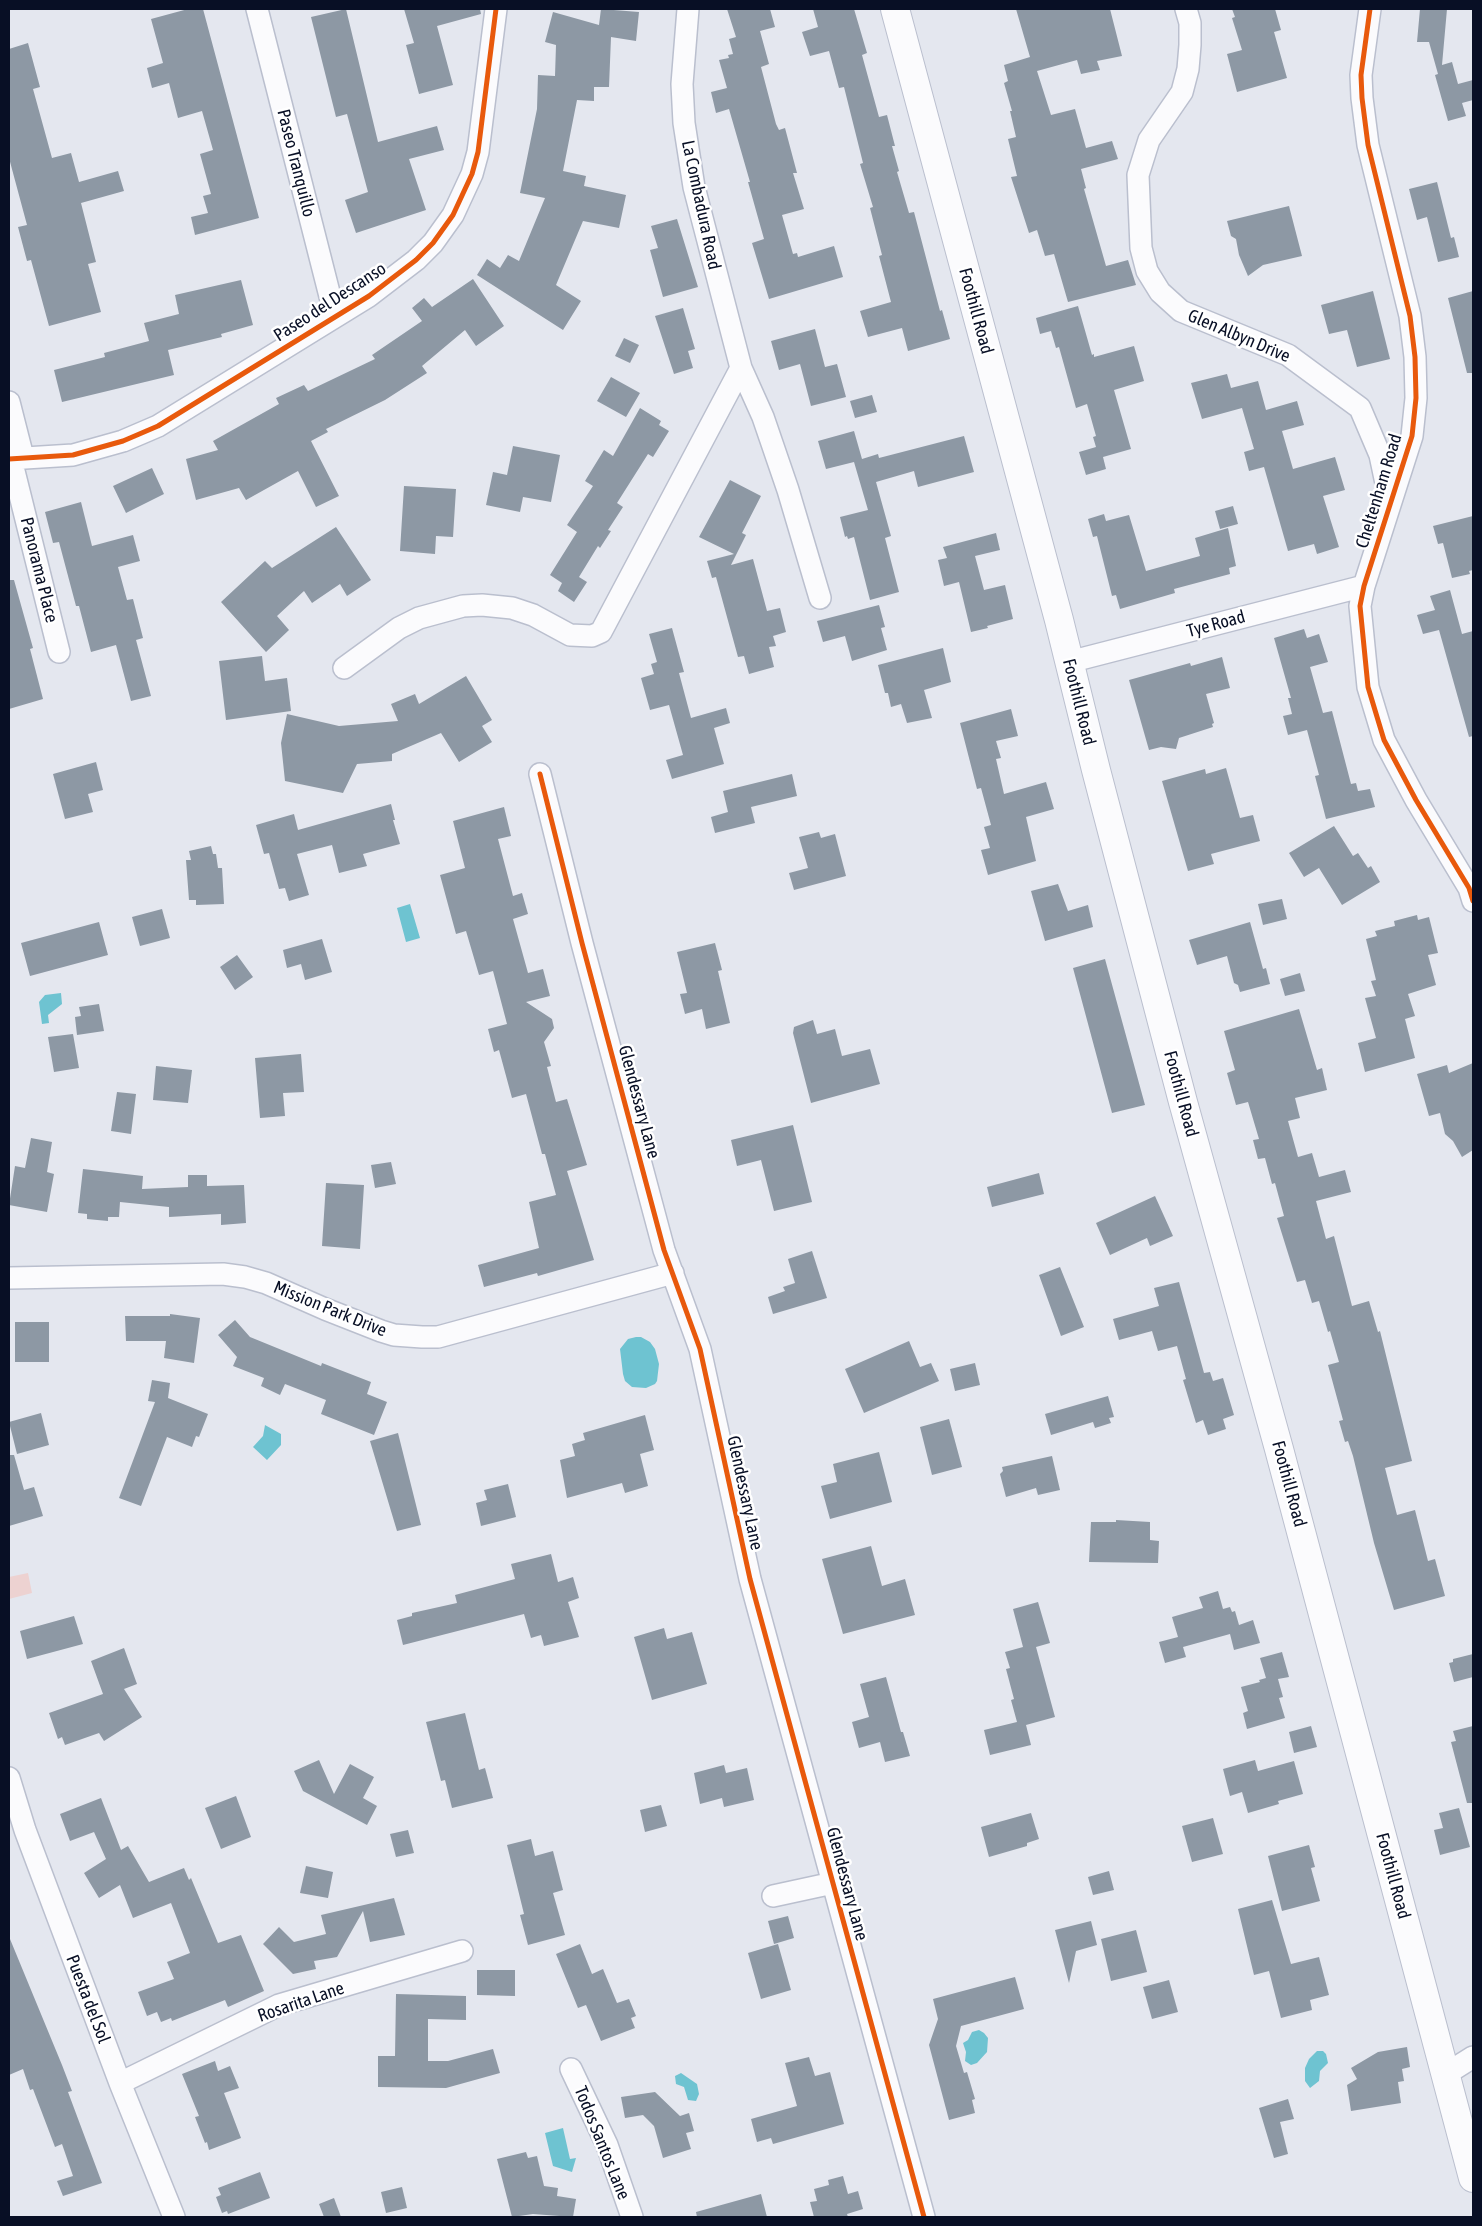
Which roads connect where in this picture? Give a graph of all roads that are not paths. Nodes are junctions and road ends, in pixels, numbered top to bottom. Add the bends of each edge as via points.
1 (257, 9) edge
2 (496, 9) edge
3 (688, 9) edge
4 (895, 9) edge
5 (1186, 9) edge
6 (1370, 9) edge
7 (335, 316) junction
8 (741, 368) junction
9 (9, 402) edge
10 (14, 459) edge
11 (1390, 505) junction
12 (1364, 586) junction
13 (820, 598) dead end
14 (59, 652) dead end
15 (1069, 662) junction
16 (344, 668) dead end
17 (540, 774) dead end
18 (1472, 892) edge
19 (673, 1273) junction
20 (9, 1278) edge
21 (9, 1778) edge
22 (833, 1883) junction
23 (772, 1896) dead end
24 (462, 1951) dead end
25 (1473, 2057) edge
26 (571, 2070) dead end
27 (1446, 2074) junction
28 (120, 2083) junction
29 (1473, 2178) edge
30 (174, 2217) edge
31 (632, 2217) edge
32 (924, 2217) edge

1 - 7 street, Paseo Tranquillo
2 - 7 street, Paseo del Descanso via 478,152 453,215 434,243 416,260 369,296
3 - 8 street, La Combadura Road via 682,84 684,123 694,187
4 - 15 main road, Foothill Road
5 - 11 street, Glen Albyn Drive via 1190,45 1182,92 1149,140 1138,175 1141,248 1147,271 1160,292 1181,311 1288,355 1360,408 1380,455
6 - 11 street, Cheltenham Road via 1361,75 1368,145 1410,316 1415,357 1416,398 1412,436
7 - 10 street, Paseo del Descanso via 158,426 122,441 72,455
8 - 13 street, La Combadura Road via 763,417
8 - 16 street via 601,632 592,636 570,635 533,615 512,608 463,606 419,618 399,628
9 - 10 street, Panorama Place
10 - 14 street, Panorama Place
11 - 12 street, Cheltenham Road
12 - 15 street, Tye Road
12 - 18 street, Cheltenham Road via 1360,610 1368,687 1384,740
15 - 27 main road, Foothill Road via 1183,1102 1280,1449
17 - 19 street, Glendessary Lane via 584,952 664,1250
19 - 20 street, Mission Park Drive via 438,1337 381,1331 266,1283 223,1274
19 - 22 street, Glendessary Lane via 700,1349 750,1580
21 - 28 street, Puesta del Sol via 25,1830
22 - 23 street
22 - 32 street, Glendessary Lane
24 - 28 street, Rosarita Lane via 279,2005
25 - 27 street
26 - 31 street, Todos Santos Lane via 607,2145
27 - 29 main road, Foothill Road
28 - 30 street, Puesta del Sol

